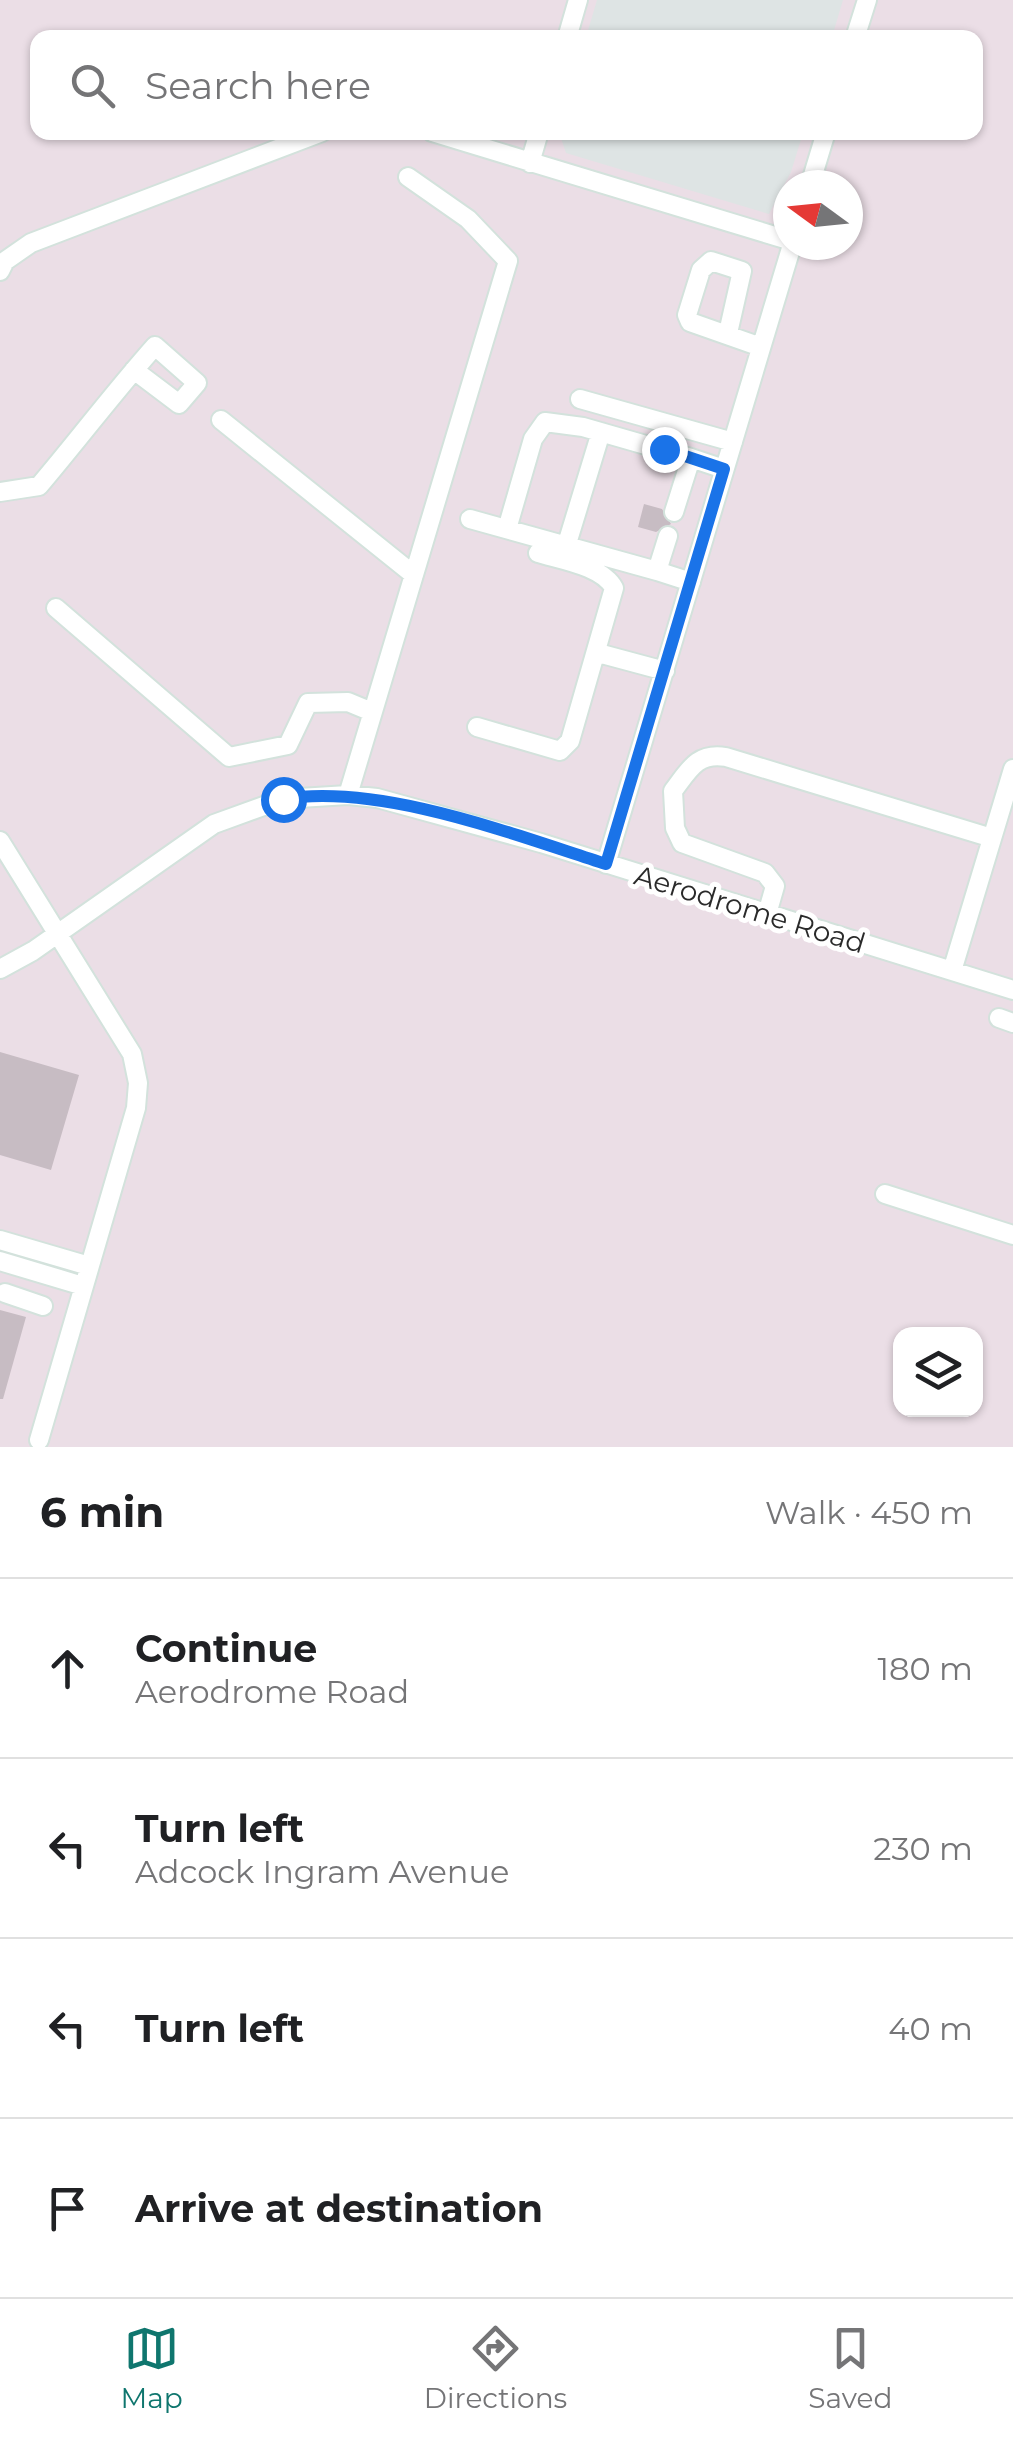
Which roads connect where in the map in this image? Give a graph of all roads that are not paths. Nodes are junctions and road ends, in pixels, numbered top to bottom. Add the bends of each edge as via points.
1 (578, 0) edge
2 (866, 0) edge
3 (569, 30) edge
4 (857, 30) edge
5 (301, 140) edge
6 (458, 140) edge
7 (536, 140) edge
8 (824, 140) edge
9 (530, 162) junction
10 (815, 170) edge
11 (408, 177) dead end
12 (773, 238) edge
13 (785, 260) edge
14 (2, 266) edge
15 (728, 334) dead end
16 (761, 346) junction
17 (134, 370) dead end
18 (580, 400) dead end
19 (221, 420) dead end
20 (601, 432) junction
21 (733, 442) junction
22 (691, 458) junction
23 (724, 469) junction
24 (0, 492) edge
25 (674, 512) dead end
26 (470, 519) dead end
27 (508, 530) junction
28 (668, 536) dead end
29 (566, 546) junction
30 (538, 554) dead end
31 (657, 571) junction
32 (414, 575) junction
33 (690, 582) junction
34 (56, 608) dead end
35 (598, 653) junction
36 (665, 671) junction
37 (372, 712) junction
38 (478, 727) dead end
39 (1013, 769) edge
40 (348, 795) junction
41 (992, 838) junction
42 (0, 841) edge
43 (5, 864) edge
44 (606, 864) junction
45 (767, 914) junction
46 (58, 933) junction
47 (0, 969) edge
48 (952, 971) junction
49 (1013, 990) edge
50 (885, 1194) dead end
51 (1013, 1235) edge
52 (0, 1240) edge
53 (7, 1263) edge
54 (89, 1266) junction
55 (83, 1286) junction
56 (2, 1293) edge
57 (43, 1306) dead end
58 (38, 1440) dead end

1 - 3 street
2 - 4 street
5 - 14 street via 31,243
6 - 9 street
7 - 9 street
8 - 10 street
9 - 12 street
11 - 32 street via 468,219 508,261
13 - 16 street
15 - 16 street
16 - 21 street
17 - 24 street via 39,486
18 - 21 street
19 - 32 street
20 - 22 street
20 - 27 street via 552,421 540,426
20 - 29 street
21 - 23 street
22 - 23 street
22 - 25 street
23 - 33 street
26 - 27 street
27 - 29 street
28 - 31 street
29 - 31 street
30 - 35 street via 613,584
31 - 33 street
32 - 37 street
33 - 36 street
34 - 37 street via 229,758 288,745 308,703 348,702
35 - 36 street
35 - 38 street via 564,751
36 - 44 street
37 - 40 street
39 - 41 street
40 - 44 street, Aerodrome Road
40 - 46 street, Aerodrome Road via 295,797 235,813
41 - 45 street via 726,756 697,759 673,791 675,828 682,843 765,873 775,886
41 - 48 street
42 - 43 street
43 - 46 street
44 - 45 street, Aerodrome Road
45 - 48 street, Aerodrome Road
46 - 47 street, Aerodrome Road
46 - 54 street via 132,1054 138,1083
48 - 49 street, Aerodrome Road
50 - 51 street
52 - 54 street
53 - 55 street
53 - 56 street
54 - 55 street
55 - 58 street
56 - 57 street

